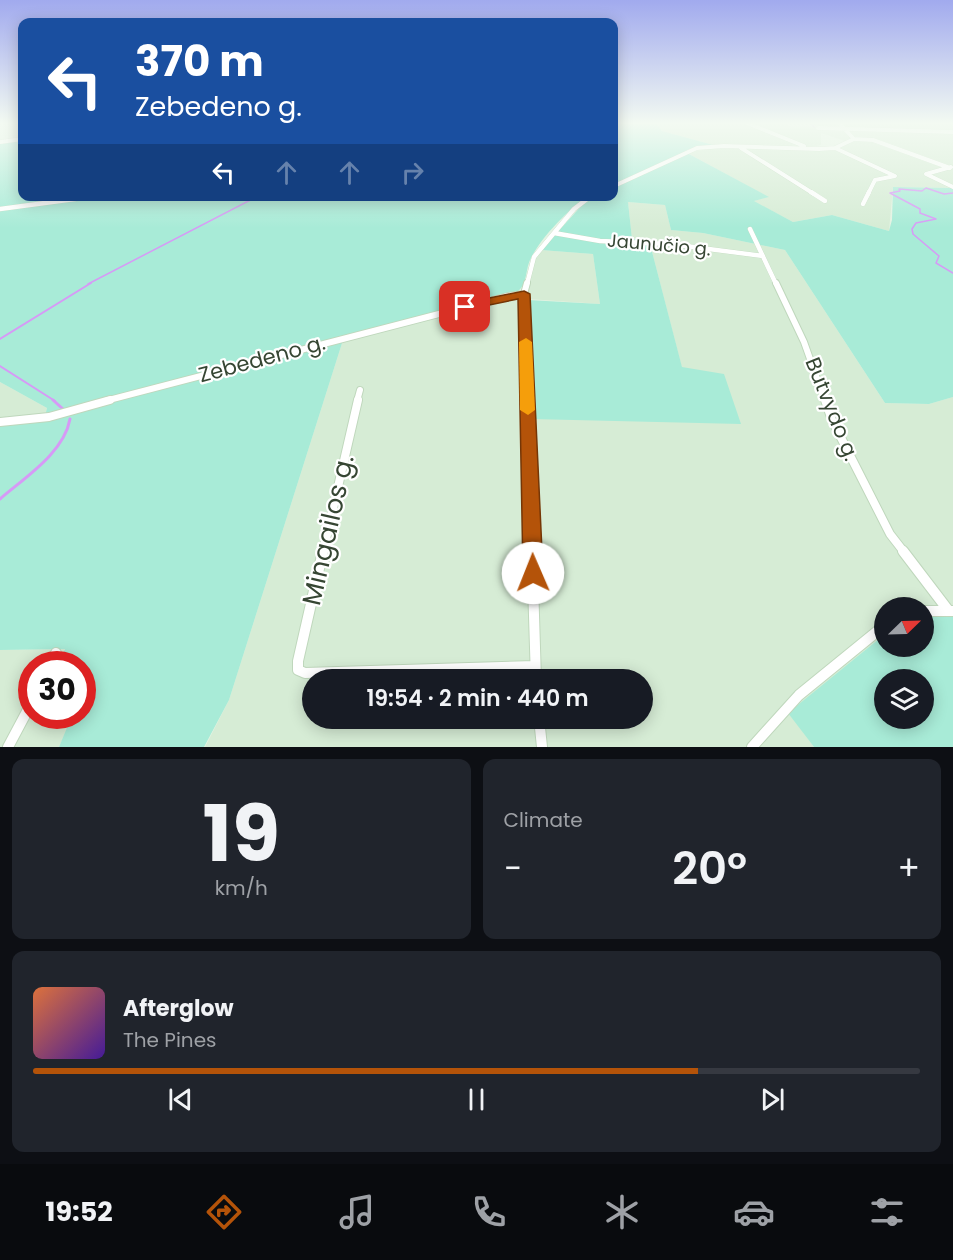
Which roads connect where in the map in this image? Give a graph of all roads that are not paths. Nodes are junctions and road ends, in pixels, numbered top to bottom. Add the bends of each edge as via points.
1 (675, 158) edge
2 (756, 158) edge
3 (856, 158) edge
4 (925, 158) edge
5 (951, 167) edge
6 (618, 184) edge
7 (953, 187) edge
8 (62, 201) edge
9 (584, 201) edge
10 (825, 201) dead end
11 (863, 204) dead end
12 (0, 209) edge
13 (750, 229) dead end
14 (554, 233) junction
15 (763, 256) junction
16 (524, 294) junction
17 (360, 390) dead end
18 (0, 422) edge
19 (950, 610) edge
20 (934, 611) edge
21 (874, 634) edge
22 (535, 666) junction
23 (535, 669) edge
24 (18, 728) edge
25 (540, 729) edge
26 (8, 747) edge
27 (542, 747) edge
28 (752, 747) edge

1 - 6 street
2 - 10 street
3 - 11 street via 895,176 875,180
4 - 5 street
5 - 7 street via 926,174
8 - 12 street
9 - 14 street
13 - 15 street, Butvydo g.
14 - 15 street, Jaunučio g.
14 - 16 street via 534,257
15 - 19 street, Butvydo g. via 809,353 832,420 890,534
16 - 18 street, Zebedeno g. via 356,334 49,417
16 - 22 street
17 - 22 street, Mingailos g. via 298,670 305,673
19 - 20 street
21 - 28 street via 799,695
22 - 23 street
24 - 26 street
25 - 27 street

